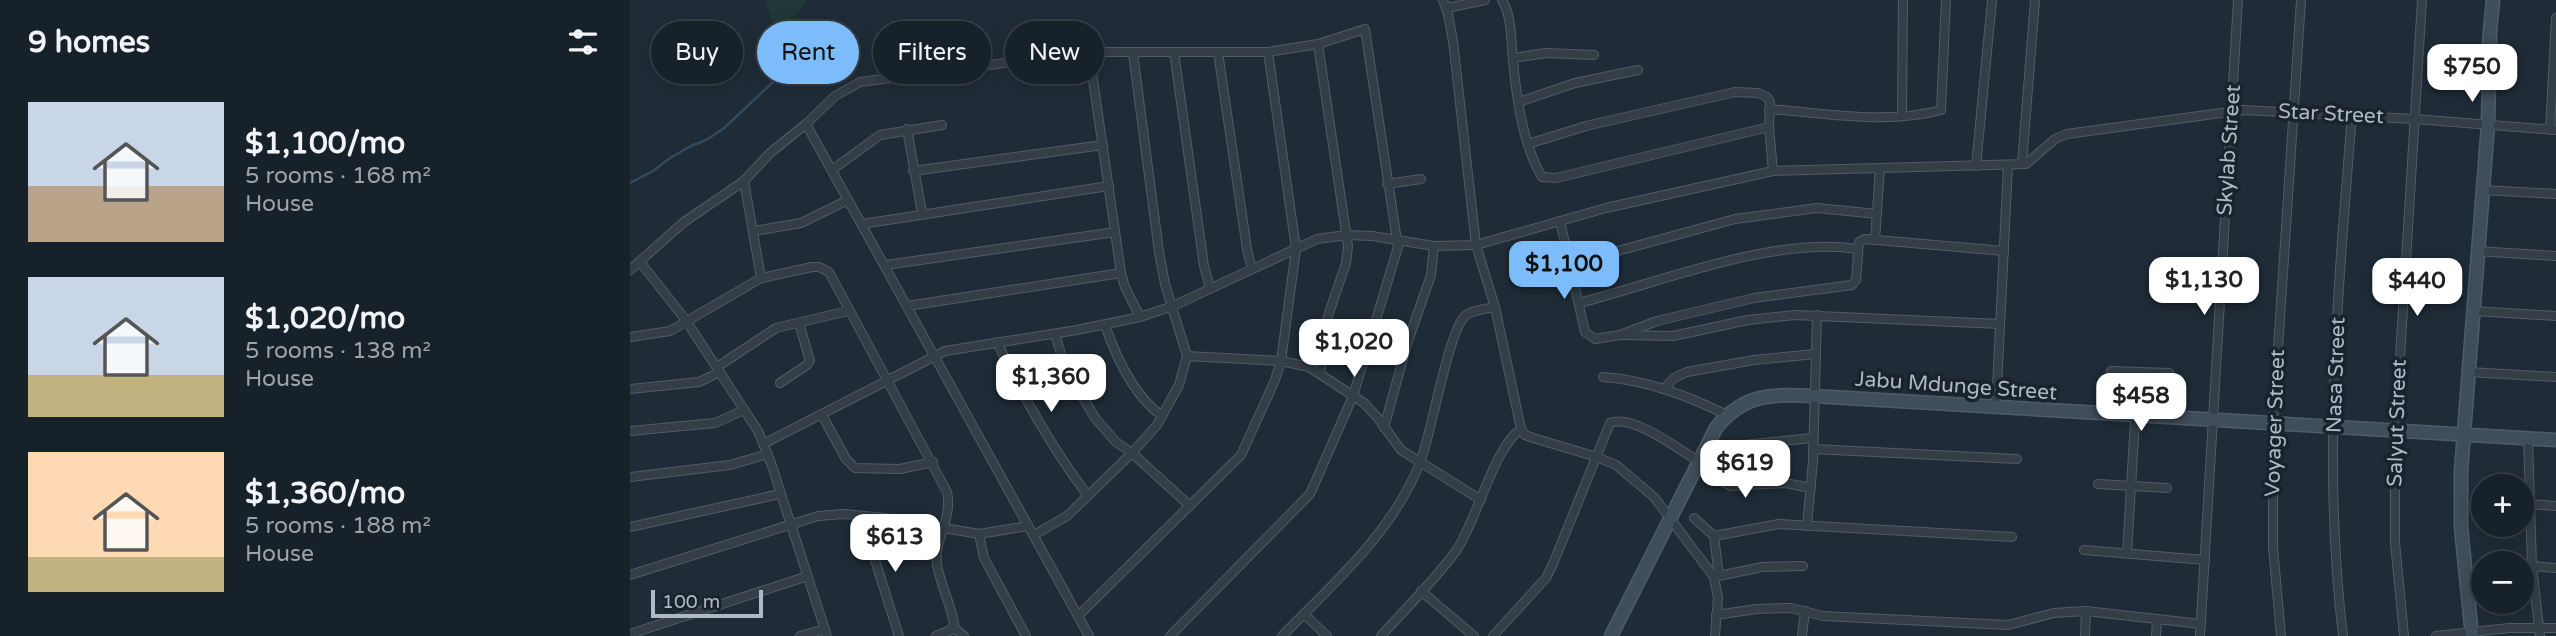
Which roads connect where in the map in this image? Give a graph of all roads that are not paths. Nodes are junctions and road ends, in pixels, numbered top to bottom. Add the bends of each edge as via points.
1 (1485, 0) edge
2 (1502, 0) edge
3 (1903, 0) edge
4 (1947, 0) edge
5 (1992, 0) edge
6 (2035, 0) edge
7 (2238, 0) edge
8 (2301, 0) edge
9 (2422, 0) edge
10 (2493, 0) edge
11 (1445, 4) edge
12 (2556, 18) edge
13 (1318, 44) junction
14 (1104, 52) edge
15 (1174, 52) junction
16 (1218, 52) junction
17 (1268, 52) junction
18 (1133, 53) junction
19 (1594, 55) dead end
20 (1513, 58) junction
21 (1005, 63) edge
22 (1638, 70) dead end
23 (1093, 84) edge
24 (1519, 102) junction
25 (1769, 109) junction
26 (2231, 111) junction
27 (2293, 111) junction
28 (2352, 115) junction
29 (1902, 116) junction
30 (2415, 119) junction
31 (806, 124) junction
32 (942, 125) dead end
33 (2484, 125) junction
34 (1769, 127) junction
35 (907, 129) junction
36 (2553, 130) edge
37 (1528, 144) junction
38 (1103, 145) junction
39 (2022, 164) junction
40 (2008, 165) junction
41 (1976, 166) junction
42 (1880, 168) junction
43 (832, 170) junction
44 (914, 171) junction
45 (1773, 172) junction
46 (1421, 179) dead end
47 (744, 181) junction
48 (1387, 184) junction
49 (1109, 186) junction
50 (2483, 190) junction
51 (2556, 194) edge
52 (848, 200) junction
53 (922, 213) junction
54 (1877, 214) junction
55 (1560, 221) junction
56 (862, 223) junction
57 (754, 231) junction
58 (1115, 232) junction
59 (1347, 235) junction
60 (1397, 238) junction
61 (1875, 240) junction
62 (1476, 245) junction
63 (1434, 246) junction
64 (1296, 249) junction
65 (1857, 249) junction
66 (2004, 251) junction
67 (2477, 255) junction
68 (2556, 256) edge
69 (640, 262) junction
70 (1570, 264) junction
71 (886, 265) junction
72 (1252, 269) junction
73 (630, 270) edge
74 (1121, 273) junction
75 (761, 278) junction
76 (1210, 288) junction
77 (1579, 303) junction
78 (907, 306) junction
79 (1173, 306) junction
80 (1495, 307) junction
81 (848, 311) junction
82 (2474, 311) junction
83 (1817, 316) junction
84 (2556, 316) edge
85 (1140, 317) junction
86 (687, 322) junction
87 (799, 323) junction
88 (2000, 324) junction
89 (1105, 325) junction
90 (1055, 334) junction
91 (1620, 335) junction
92 (630, 337) edge
93 (997, 342) junction
94 (1815, 354) junction
95 (935, 356) junction
96 (1187, 356) junction
97 (1280, 360) junction
98 (719, 370) junction
99 (2111, 371) dead end
100 (2138, 372) junction
101 (2469, 372) junction
102 (1320, 373) junction
103 (2169, 373) dead end
104 (1603, 377) dead end
105 (2556, 377) edge
106 (887, 380) junction
107 (779, 383) dead end
108 (630, 389) edge
109 (1664, 389) junction
110 (1353, 396) junction
111 (1813, 396) junction
112 (1996, 407) junction
113 (744, 410) junction
114 (822, 415) junction
115 (1727, 415) junction
116 (1162, 416) junction
117 (2136, 416) junction
118 (2213, 421) junction
119 (2273, 424) junction
120 (1384, 428) junction
121 (2333, 428) junction
122 (1521, 429) junction
123 (630, 431) edge
124 (2395, 431) junction
125 (2464, 435) junction
126 (1812, 438) junction
127 (2528, 438) junction
128 (2556, 440) edge
129 (763, 444) junction
130 (1704, 449) junction
131 (1813, 449) junction
132 (1132, 453) junction
133 (768, 454) junction
134 (1597, 457) junction
135 (2017, 459) dead end
136 (1421, 461) junction
137 (933, 462) junction
138 (1696, 464) junction
139 (2529, 474) edge
140 (630, 477) edge
141 (2098, 484) dead end
142 (2132, 486) junction
143 (1811, 488) junction
144 (2167, 488) dead end
145 (780, 494) junction
146 (1088, 496) junction
147 (1481, 500) junction
148 (2534, 504) edge
149 (1190, 506) junction
150 (2556, 506) edge
151 (865, 516) junction
152 (1670, 517) junction
153 (1694, 518) dead end
154 (792, 524) junction
155 (1028, 526) junction
156 (1807, 526) junction
157 (630, 527) edge
158 (945, 528) junction
159 (979, 534) junction
160 (1034, 535) junction
161 (1714, 536) junction
162 (2012, 537) dead end
163 (2084, 550) dead end
164 (2127, 553) junction
165 (2205, 560) junction
166 (1803, 566) dead end
167 (2534, 566) edge
168 (2556, 568) edge
169 (630, 575) edge
170 (808, 576) junction
171 (1717, 576) junction
172 (2534, 585) edge
173 (1422, 591) junction
174 (1805, 611) junction
175 (2087, 611) junction
176 (1304, 614) junction
177 (1716, 615) junction
178 (1078, 616) junction
179 (2157, 619) junction
180 (2201, 624) junction
181 (954, 628) junction
182 (2556, 628) edge
183 (2539, 631) edge
184 (826, 633) edge
185 (630, 634) edge
186 (2471, 634) edge
187 (800, 636) edge
188 (900, 636) edge
189 (936, 636) edge
190 (964, 636) edge
191 (1026, 636) edge
192 (1089, 636) edge
193 (1170, 636) edge
194 (1282, 636) edge
195 (1326, 636) edge
196 (1381, 636) edge
197 (1474, 636) edge
198 (1493, 636) edge
199 (1611, 636) edge
200 (1715, 636) edge
201 (1802, 636) edge
202 (2085, 636) edge
203 (2156, 636) edge
204 (2200, 636) edge
205 (2281, 636) edge
206 (2343, 636) edge
207 (2404, 636) edge
208 (2436, 636) edge

1 - 11 street
2 - 20 street
3 - 29 street
4 - 29 street via 1941,110
5 - 41 street
6 - 39 street
7 - 26 street, Skylab Street
8 - 27 street, Voyager Street
9 - 30 street, Salyut Street
10 - 33 street
11 - 62 street
12 - 36 street
13 - 17 street
13 - 48 street via 1365,29
13 - 59 street
14 - 18 street
15 - 16 street
15 - 18 street
15 - 76 street
16 - 17 street
16 - 72 street
17 - 64 street
18 - 79 street via 1159,253
19 - 20 street via 1546,53
20 - 24 street
21 - 31 street via 860,82 835,96
22 - 24 street via 1574,83
23 - 38 street
24 - 37 street
25 - 29 street
25 - 34 street
25 - 37 street via 1764,95 1735,92
26 - 27 street, Star Street
26 - 39 street, Star Street via 2067,134
26 - 118 street, Skylab Street
27 - 28 street, Star Street
27 - 119 street, Voyager Street
28 - 30 street, Star Street
28 - 121 street, Nasa Street
30 - 33 street, Star Street
30 - 124 street, Salyut Street
31 - 43 street
31 - 47 street
32 - 35 street
33 - 36 street, Star Street
33 - 50 street
33 - 67 street
34 - 37 street via 1549,179 1540,174
34 - 45 street
35 - 43 street via 880,135
35 - 44 street
38 - 44 street
38 - 49 street
39 - 40 street
40 - 41 street
40 - 66 street
41 - 42 street
42 - 45 street
42 - 54 street
43 - 52 street
44 - 53 street
45 - 55 street
46 - 48 street
47 - 57 street
47 - 69 street via 684,222
48 - 60 street
49 - 53 street
49 - 58 street
50 - 51 street
50 - 67 street
52 - 56 street
52 - 57 street via 801,223
53 - 56 street
54 - 61 street
54 - 70 street via 1817,208 1735,219
55 - 62 street
55 - 70 street
56 - 71 street
57 - 75 street
58 - 71 street
58 - 74 street
59 - 60 street
59 - 64 street via 1317,239
59 - 102 street via 1346,263 1328,316
60 - 63 street
60 - 110 street
61 - 65 street via 1860,241
61 - 66 street
62 - 63 street
62 - 80 street
63 - 120 street via 1431,275
64 - 72 street
64 - 97 street
65 - 77 street via 1824,246 1747,258
65 - 91 street via 1852,285 1734,303
66 - 88 street
67 - 68 street
67 - 82 street
69 - 73 street
69 - 86 street
70 - 77 street
71 - 78 street
72 - 76 street
74 - 78 street
74 - 85 street
75 - 81 street via 812,267 825,269
75 - 86 street
76 - 79 street
77 - 91 street via 1588,335 1595,339
78 - 95 street
79 - 85 street
79 - 96 street
80 - 122 street
80 - 136 street via 1469,313 1461,320
81 - 87 street
81 - 106 street
82 - 84 street
82 - 101 street
83 - 88 street
83 - 91 street via 1748,320 1674,336
83 - 94 street
85 - 89 street
86 - 92 street via 660,334
86 - 98 street
87 - 98 street via 776,328
87 - 107 street via 810,361
88 - 112 street
89 - 90 street
89 - 116 street via 1143,397
90 - 93 street
90 - 132 street via 1065,367 1095,418
93 - 95 street via 954,348
93 - 146 street via 1029,407
94 - 109 street via 1687,372
94 - 111 street
95 - 106 street
95 - 155 street
96 - 97 street
96 - 116 street via 1179,385
97 - 102 street
97 - 149 street via 1241,455
98 - 108 street via 699,382
98 - 113 street
99 - 100 street
100 - 103 street
100 - 117 street
101 - 105 street
101 - 125 street
102 - 110 street
104 - 109 street
106 - 114 street
106 - 137 street
109 - 115 street
110 - 120 street
110 - 193 street via 1310,494
111 - 112 street, Jabu Mdunge Street
111 - 115 street, Jabu Mdunge Street via 1765,396
111 - 126 street
112 - 117 street, Jabu Mdunge Street
113 - 123 street via 715,423
113 - 129 street
114 - 129 street
114 - 137 street via 855,468 900,469
115 - 130 street, Jabu Mdunge Street
116 - 132 street
117 - 118 street, Jabu Mdunge Street
117 - 142 street
118 - 119 street, Jabu Mdunge Street
118 - 165 street, Skylab Street
119 - 121 street, Jabu Mdunge Street
119 - 205 street, Voyager Street via 2273,547
120 - 136 street via 1401,450
121 - 124 street, Jabu Mdunge Street
121 - 206 street, Nasa Street via 2334,525
122 - 134 street via 1532,438
122 - 147 street via 1508,440
124 - 125 street, Jabu Mdunge Street
124 - 207 street, Salyut Street via 2395,542
125 - 127 street, Jabu Mdunge Street
125 - 186 street via 2461,527
126 - 130 street
126 - 131 street
127 - 128 street, Jabu Mdunge Street
127 - 139 street
129 - 133 street
130 - 138 street, Jabu Mdunge Street
131 - 135 street
131 - 143 street
132 - 146 street
132 - 149 street
133 - 140 street via 730,465
133 - 145 street
134 - 138 street via 1607,427 1620,421 1657,436
134 - 152 street via 1631,477
134 - 198 street via 1546,578
136 - 147 street
136 - 176 street via 1387,522
137 - 158 street via 949,500
138 - 143 street via 1731,486 1785,483
138 - 152 street, Jabu Mdunge Street
141 - 142 street
142 - 144 street
142 - 164 street
143 - 156 street
145 - 154 street
145 - 157 street
146 - 160 street via 1067,516
147 - 173 street via 1456,551
148 - 150 street
149 - 178 street
151 - 154 street via 831,514
151 - 158 street
151 - 188 street
152 - 171 street
152 - 199 street, Jabu Mdunge Street
153 - 161 street
154 - 169 street
154 - 170 street
155 - 159 street
155 - 160 street
156 - 161 street via 1779,524
156 - 162 street
158 - 159 street
158 - 181 street via 937,564
159 - 191 street via 984,558
160 - 178 street
161 - 171 street
163 - 164 street
164 - 165 street
165 - 180 street, Skylab Street
166 - 171 street via 1762,566
167 - 168 street
170 - 184 street
170 - 185 street
171 - 177 street
172 - 183 street
173 - 196 street
173 - 197 street
174 - 175 street via 1823,616 2008,625 2054,612
174 - 177 street via 1765,608
174 - 201 street
175 - 179 street
175 - 202 street
176 - 194 street
176 - 195 street
177 - 200 street
178 - 192 street
179 - 180 street
179 - 203 street
180 - 204 street, Skylab Street
181 - 189 street
181 - 190 street
182 - 183 street
183 - 186 street
184 - 187 street
186 - 208 street

